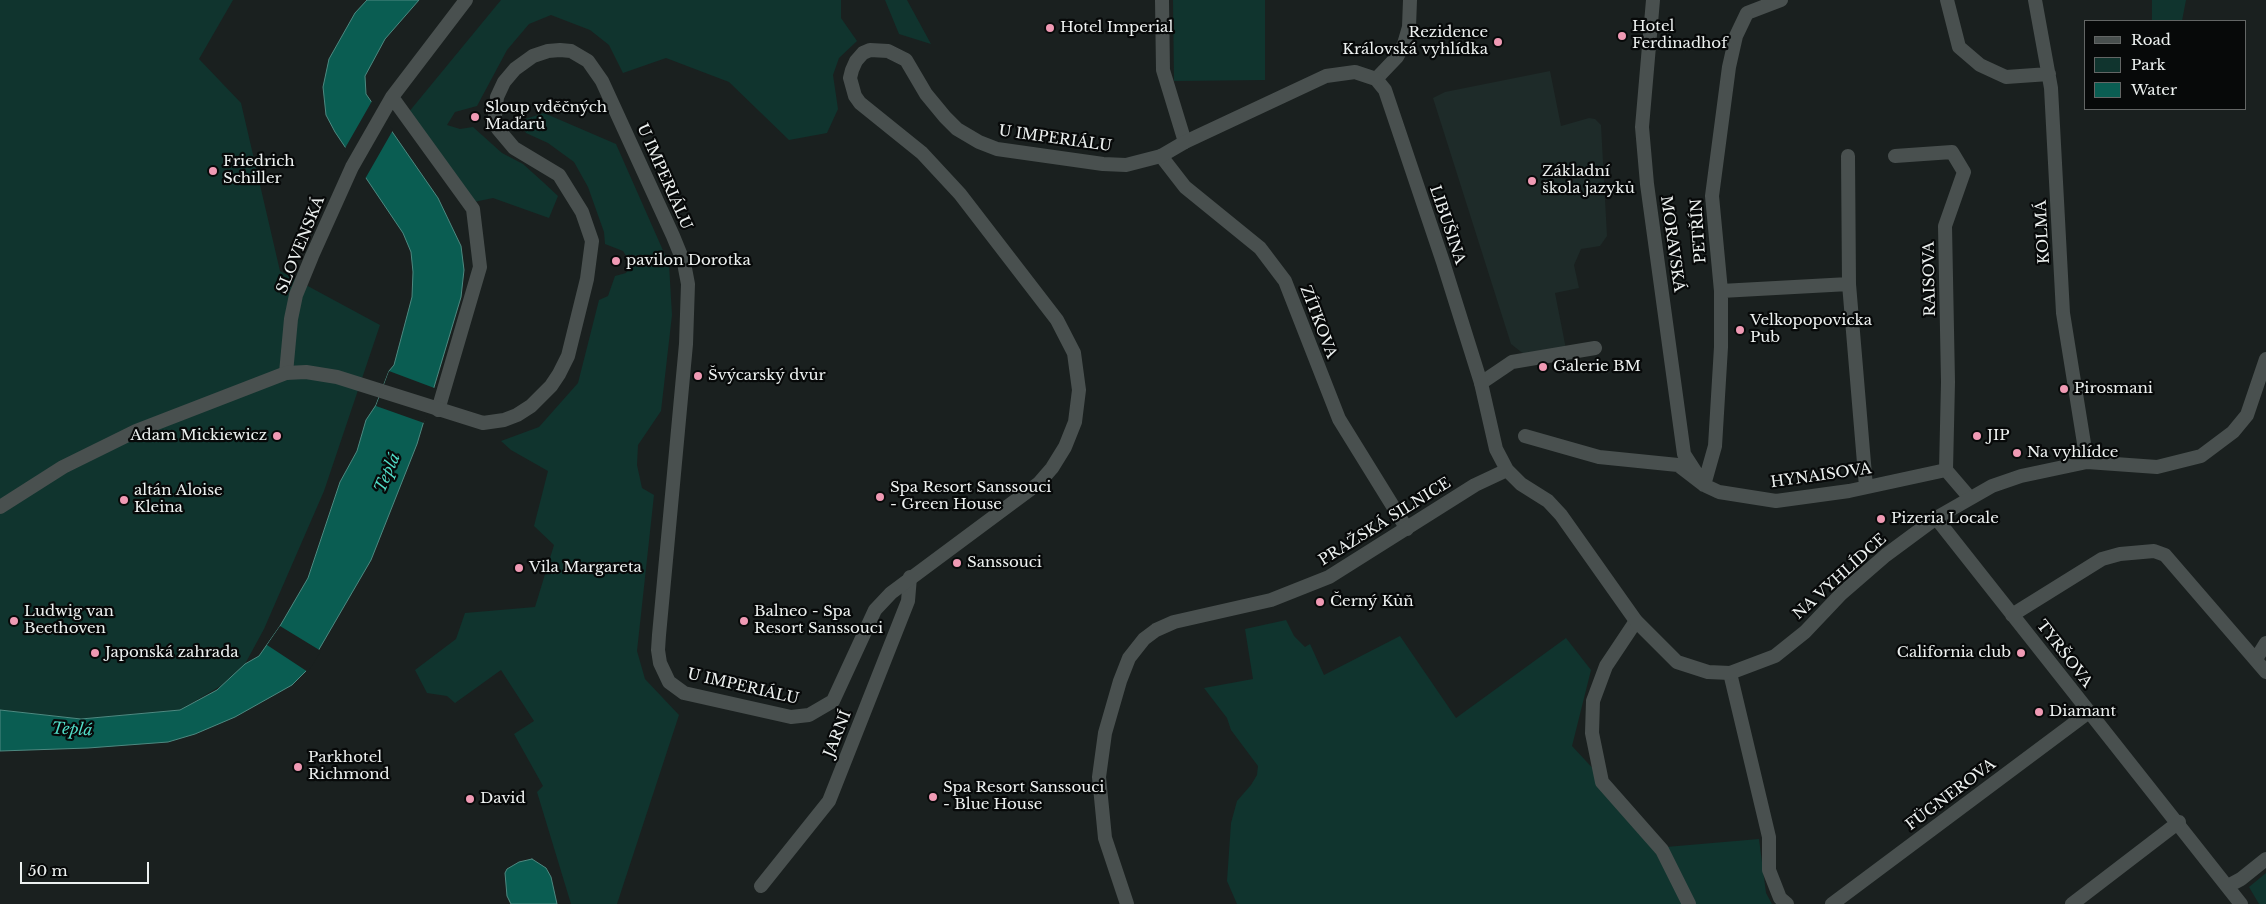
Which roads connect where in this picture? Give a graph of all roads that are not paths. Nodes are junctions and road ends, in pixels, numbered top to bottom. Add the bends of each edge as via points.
1 (466, 0) edge
2 (1162, 0) edge
3 (1410, 0) edge
4 (1652, 0) edge
5 (1781, 0) edge
6 (1947, 0) edge
7 (2035, 0) edge
8 (2049, 74) junction
9 (1376, 79) junction
10 (392, 97) junction
11 (1185, 142) junction
12 (1161, 156) junction
13 (1848, 156) dead end
14 (1895, 156) dead end
15 (1849, 284) junction
16 (1721, 291) junction
17 (1595, 348) dead end
18 (2266, 360) edge
19 (286, 373) junction
20 (1481, 383) junction
21 (434, 409) junction
22 (1525, 436) dead end
23 (2087, 462) junction
24 (1506, 470) junction
25 (1946, 470) junction
26 (1704, 485) junction
27 (1866, 487) junction
28 (1970, 498) junction
29 (0, 507) edge
30 (1936, 518) junction
31 (1408, 529) junction
32 (910, 577) junction
33 (2012, 615) junction
34 (1636, 621) junction
35 (2266, 643) edge
36 (2256, 659) junction
37 (2266, 672) edge
38 (1730, 674) junction
39 (2089, 712) junction
40 (2179, 822) junction
41 (2266, 859) edge
42 (761, 886) dead end
43 (2228, 886) junction
44 (1128, 904) edge
45 (1690, 904) edge
46 (1787, 904) edge
47 (1832, 904) edge
48 (2072, 904) edge
49 (2242, 904) edge

1 - 10 street, SLOVENSKÁ
2 - 11 street via 1163,70
3 - 9 street via 1409,27 1404,44
4 - 26 street, MORAVSKÁ via 1642,128 1646,174 1684,454
5 - 16 street, PETŘÍN via 1747,13 1734,43 1712,196
6 - 8 street via 1959,47 1980,64 2006,77
7 - 8 street, KOLMÁ
8 - 23 street, KOLMÁ via 2063,312
9 - 11 street, U IMPERIÁLU via 1355,72 1326,76
9 - 20 street, LIBUŠINA via 1385,90
10 - 19 street, SLOVENSKÁ via 352,167 296,295
10 - 21 street via 473,209 480,267
11 - 12 street, U IMPERIÁLU
12 - 31 street, ZÍTKOVA via 1185,187 1260,248 1285,281 1339,419
12 - 32 street, U IMPERIÁLU via 1126,165 998,149 968,136 945,117 926,94 906,60 897,54 870,50 856,61 850,78 860,103 922,153 960,194 1057,320 1074,353 1077,371 1075,422 1052,468 1039,483
13 - 15 street
14 - 25 street, RAISOVA via 1952,152 1964,172 1945,226
15 - 16 street
15 - 27 street
16 - 26 street, PETŘÍN via 1715,446
17 - 20 street via 1512,362
18 - 23 street, NA VYHLÍDCE via 2247,415 2233,432 2201,456 2157,467
19 - 21 street, U IMPERIÁLU via 321,374 382,390
19 - 29 street via 136,431 62,467
20 - 24 street, LIBUŠINA via 1496,449
21 - 32 street, U IMPERIÁLU via 483,423 517,416 551,386 568,356 592,255 589,228 559,175 514,148 498,128 495,116 497,97 515,69 533,56 548,51 571,52 588,61 602,81 673,236 688,284 686,344 658,650 669,682 684,694 791,717 809,716 833,700 875,610
22 - 26 street, HYNAISOVA via 1599,457 1678,465
23 - 28 street, NA VYHLÍDCE via 2021,476
24 - 31 street, PRAŽSKÁ SILNICE via 1475,485
24 - 34 street, NA VYHLÍDCE via 1562,514
25 - 27 street, HYNAISOVA
25 - 28 street
26 - 27 street, HYNAISOVA via 1719,492 1776,501
28 - 30 street, NA VYHLÍDCE
30 - 33 street, TYRŠOVA
30 - 38 street, NA VYHLÍDCE via 1886,555 1775,656
31 - 44 street, PRAŽSKÁ SILNICE via 1329,577 1270,600 1174,622 1144,639 1130,658 1120,681 1105,733 1099,777 1105,838
32 - 42 street, JARNÍ via 908,601 829,801
33 - 36 street via 2102,559 2154,551 2165,555
33 - 39 street, TYRŠOVA
34 - 38 street, NA VYHLÍDCE via 1677,662 1708,672
34 - 45 street via 1606,666 1593,701 1592,734 1602,782 1662,850
35 - 36 street
36 - 37 street
38 - 46 street via 1768,837 1769,870 1780,898
39 - 40 street, TYRŠOVA
39 - 47 street, FÜGNEROVA
40 - 43 street, TYRŠOVA
40 - 48 street
41 - 43 street via 2241,880
43 - 49 street, TYRŠOVA

